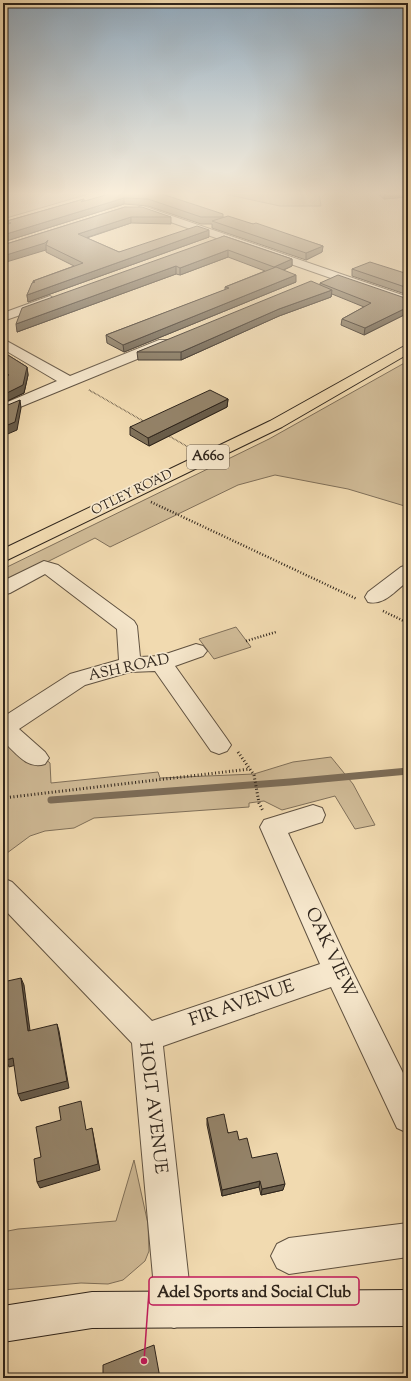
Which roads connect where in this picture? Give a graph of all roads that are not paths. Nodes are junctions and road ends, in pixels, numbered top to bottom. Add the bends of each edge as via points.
1 (283, 257) edge
2 (330, 274) junction
3 (308, 283) edge
4 (62, 296) edge
5 (408, 301) edge
6 (3, 317) edge
7 (175, 338) edge
8 (3, 343) edge
9 (408, 348) edge
10 (70, 381) junction
11 (3, 409) edge
12 (3, 556) edge
13 (408, 571) edge
14 (3, 589) edge
15 (371, 602) road end
16 (196, 651) dead end
17 (162, 663) junction
18 (130, 665) junction
19 (3, 728) edge
20 (219, 745) dead end
21 (37, 758) dead end
22 (313, 815) dead end
23 (8, 903) edge
24 (338, 971) junction
25 (147, 1037) junction
26 (408, 1117) edge
27 (408, 1240) edge
28 (289, 1256) dead end
29 (408, 1308) edge
30 (174, 1310) junction
31 (3, 1324) edge

1 - 2 street
2 - 3 street
2 - 5 street
4 - 6 street
7 - 10 street
8 - 10 street
9 - 12 highway, OTLEY ROAD / A660 via 281,421
10 - 11 street
13 - 15 street
14 - 18 street via 44,567 51,569 127,626
16 - 17 street, ASH ROAD
17 - 18 street, ASH ROAD
17 - 20 street
18 - 19 street, ASH ROAD via 78,679
19 - 21 street, ASH ROAD
22 - 24 street, OAK VIEW via 272,827
23 - 25 street, HOLT AVENUE
24 - 25 street, FIR AVENUE
24 - 26 street, OAK VIEW
25 - 30 street, HOLT AVENUE
27 - 28 street
29 - 30 street
30 - 31 street via 92,1310

